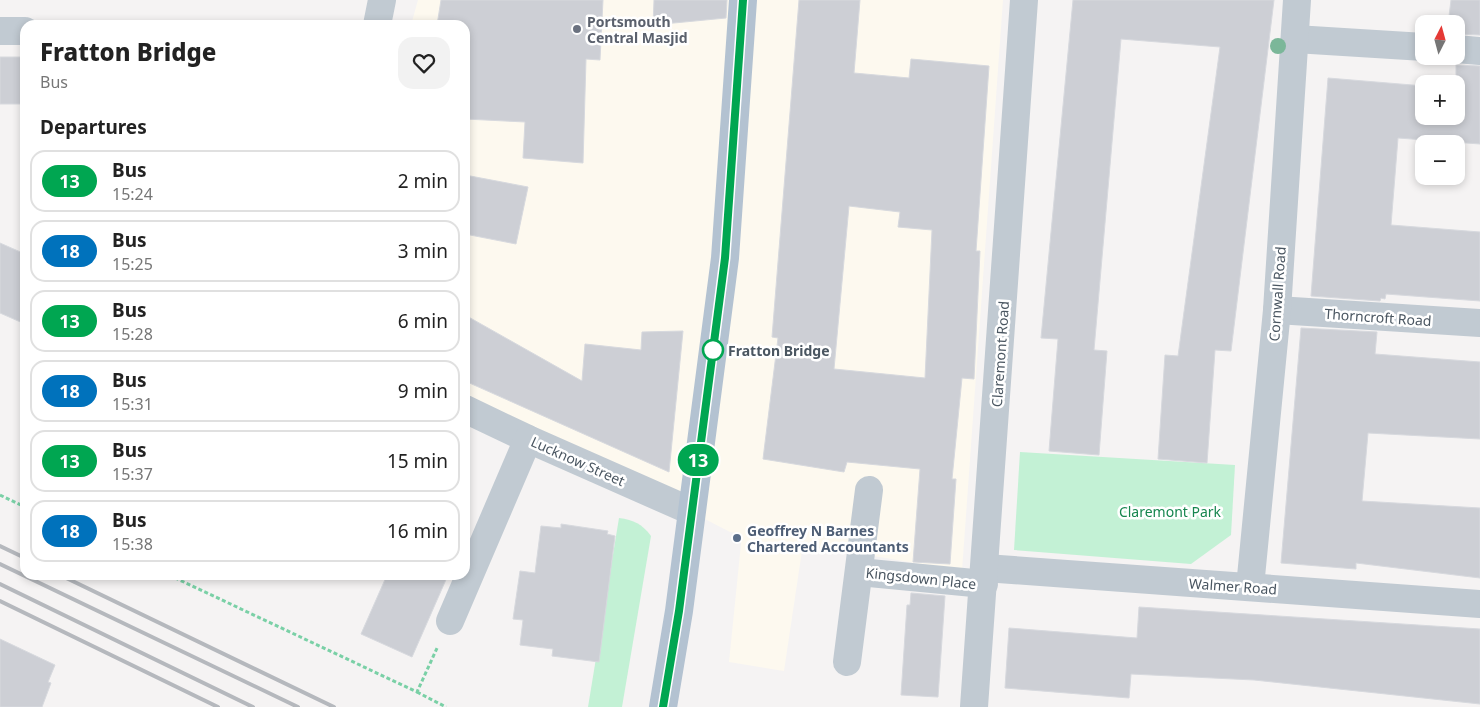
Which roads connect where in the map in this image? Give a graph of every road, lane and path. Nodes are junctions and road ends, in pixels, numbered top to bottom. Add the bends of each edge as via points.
1 (382, 0) edge
2 (743, 0) edge
3 (1024, 0) edge
4 (1297, 0) edge
5 (378, 20) edge
6 (0, 31) edge
7 (20, 31) edge
8 (1295, 39) junction
9 (1415, 47) edge
10 (1465, 50) edge
11 (1480, 51) edge
12 (1277, 310) junction
13 (1480, 323) edge
14 (470, 411) edge
15 (528, 439) junction
16 (869, 490) dead end
17 (0, 495) edge
18 (20, 505) edge
19 (691, 511) junction
20 (859, 572) junction
21 (470, 574) edge
22 (984, 576) junction
23 (180, 580) edge
24 (467, 580) edge
25 (1250, 587) junction
26 (1480, 604) edge
27 (450, 620) joint
28 (847, 662) dead end
29 (417, 692) junction
30 (446, 707) edge
31 (663, 707) edge
32 (974, 707) edge

1 - 5 street
2 - 19 main road via 725,258
3 - 22 street, Claremont Road
4 - 8 street, Cornwall Road
6 - 7 street
8 - 9 street
8 - 12 street, Cornwall Road
10 - 11 street
12 - 13 street, Thorncroft Road
12 - 25 street, Cornwall Road
14 - 15 street, Lucknow Street
15 - 19 street, Lucknow Street
15 - 21 street
16 - 20 street, Kingsdown Place
17 - 18 path
19 - 31 main road
20 - 22 street, Kingsdown Place
20 - 28 street, Kingsdown Place
22 - 25 street, Walmer Road
22 - 32 street, Claremont Road
23 - 29 path
24 - 27 street
25 - 26 street, Walmer Road
27 - 29 path
29 - 30 path

